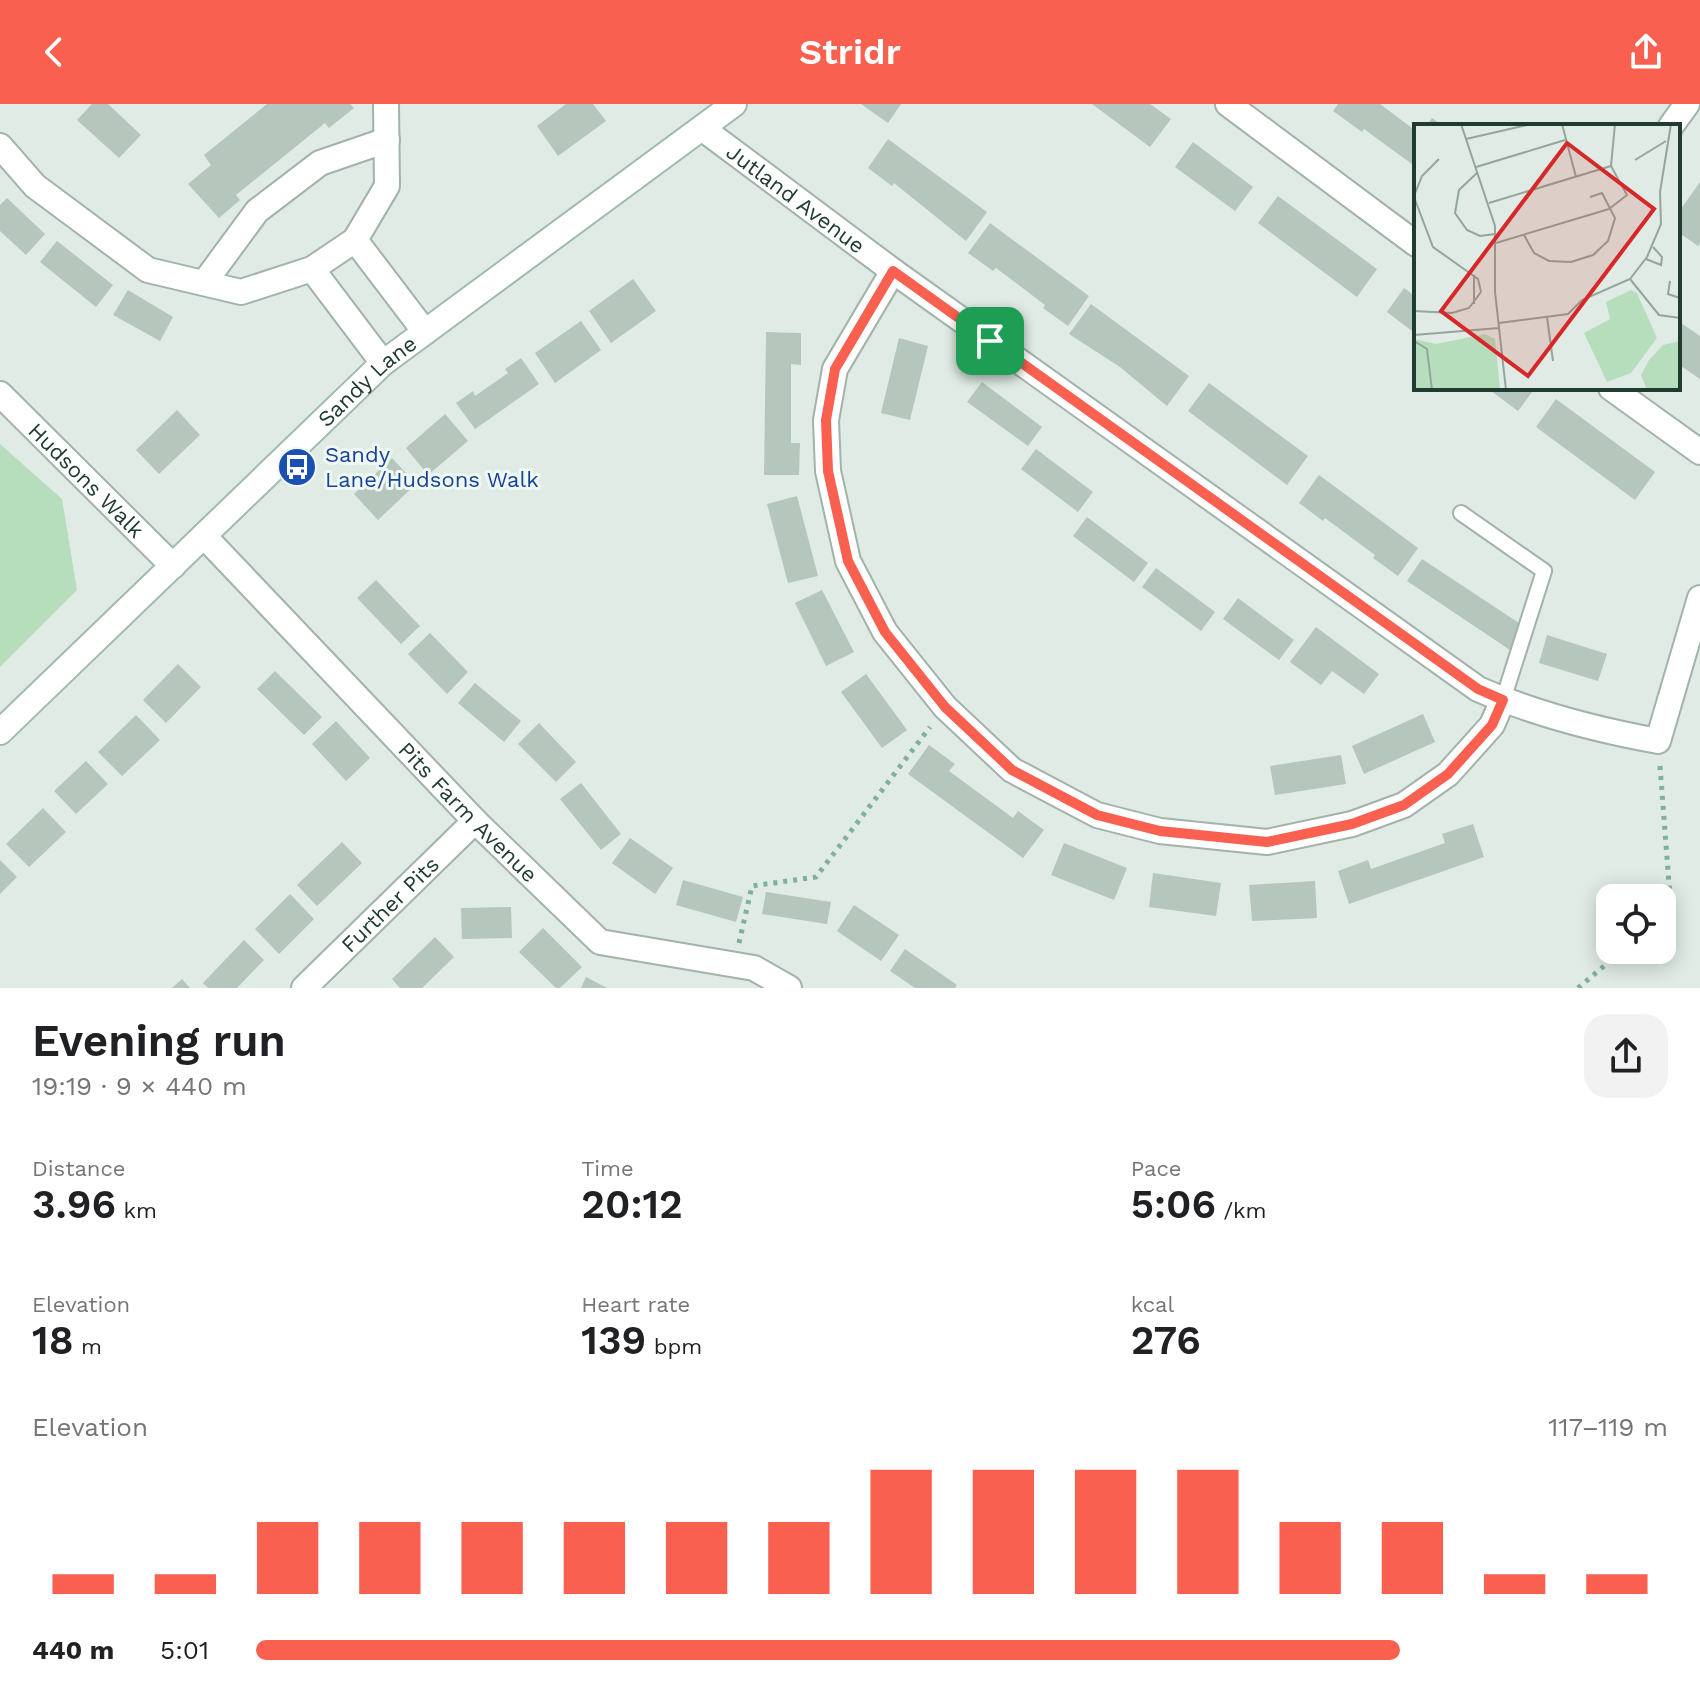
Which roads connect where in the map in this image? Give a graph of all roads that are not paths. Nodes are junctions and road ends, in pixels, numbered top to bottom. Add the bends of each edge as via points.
1 (386, 104) edge
2 (734, 104) edge
3 (1228, 104) edge
4 (1687, 104) edge
5 (1672, 124) edge
6 (703, 129) junction
7 (387, 140) junction
8 (0, 146) edge
9 (355, 240) junction
10 (1414, 243) edge
11 (312, 269) junction
12 (893, 271) junction
13 (204, 283) junction
14 (425, 332) junction
15 (383, 363) junction
16 (1614, 390) edge
17 (0, 394) edge
18 (1700, 452) edge
19 (1461, 513) dead end
20 (204, 536) junction
21 (173, 566) junction
22 (1700, 598) edge
23 (1503, 700) junction
24 (0, 732) edge
25 (475, 821) junction
26 (304, 988) edge
27 (789, 988) edge

1 - 7 street
2 - 6 street, Sandy Lane
3 - 10 street
4 - 5 street
6 - 12 street, Jutland Avenue
6 - 14 street, Sandy Lane
7 - 9 street via 387,186
7 - 13 street via 320,163 257,211
8 - 13 street via 35,186 148,270
9 - 11 street
9 - 14 street
11 - 13 street via 241,292
11 - 15 street
12 - 23 street, Jutland Avenue via 1478,689
12 - 23 street via 835,369 826,420 828,471 848,561 885,632 945,707 1012,770 1097,815 1160,831 1267,842 1352,824 1404,805 1448,774 1492,725
14 - 15 street, Sandy Lane
15 - 20 street, Sandy Lane
16 - 18 street
17 - 21 street, Hudsons Walk
19 - 23 lane via 1544,571
20 - 21 street, Sandy Lane
20 - 25 street, Pits Farm Avenue
21 - 24 street, Sandy Lane
22 - 23 street, Jutland Avenue via 1658,741 1611,733
25 - 26 street, Further Pits
25 - 27 street, Pits Farm Avenue via 600,942 754,968

